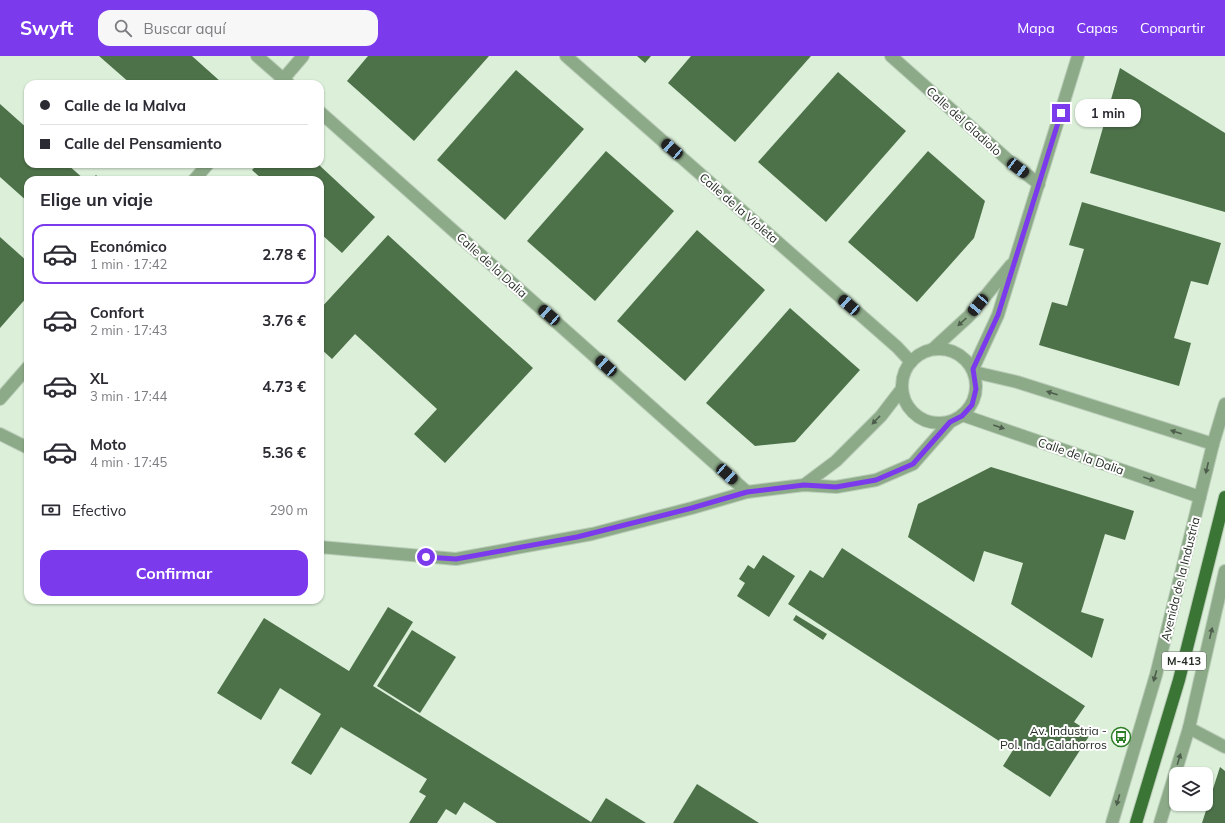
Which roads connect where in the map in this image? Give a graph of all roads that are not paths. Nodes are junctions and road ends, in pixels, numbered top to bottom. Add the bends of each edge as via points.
1 (257, 56) edge
2 (303, 56) edge
3 (566, 56) edge
4 (891, 56) edge
5 (1078, 56) edge
6 (281, 80) edge
7 (285, 80) edge
8 (324, 116) edge
9 (204, 168) edge
10 (198, 176) edge
11 (1039, 184) junction
12 (1015, 261) junction
13 (933, 349) junction
14 (911, 362) junction
15 (973, 371) junction
16 (24, 372) edge
17 (901, 390) junction
18 (0, 399) edge
19 (1225, 404) edge
20 (962, 416) junction
21 (950, 422) junction
22 (0, 434) edge
23 (1213, 444) junction
24 (24, 446) edge
25 (804, 485) junction
26 (747, 492) junction
27 (1200, 497) junction
28 (1225, 497) edge
29 (324, 547) edge
30 (1225, 571) edge
31 (1189, 728) junction
32 (1225, 747) edge
33 (1112, 823) edge
34 (1136, 823) edge
35 (1160, 823) edge

1 - 6 street
2 - 7 street
3 - 14 street, Calle de la Violeta
4 - 11 street, Calle del Gladiolo via 1008,160
5 - 11 street
8 - 26 street, Calle de la Dalia
9 - 10 street
11 - 12 street
12 -> 13 street via 969,316
12 - 15 street via 998,315
13 - 14 street via 918,355
13 - 15 street via 950,350 964,358
14 - 17 street via 902,379
15 - 20 street via 976,389 972,405
23 -> 15 street
16 - 18 street
17 - 21 street via 904,402 911,412 922,420 936,424
17 -> 25 street via 881,416 836,462
19 - 23 street, Avenida de la Industria
20 - 21 street
20 -> 27 street, Calle de la Dalia
21 - 25 street via 913,464 876,480 836,487
22 - 24 street
23 -> 27 street, Avenida de la Industria
25 - 26 street
26 - 29 street via 592,534 456,559
27 -> 33 street, Avenida de la Industria via 1156,675
28 - 34 main road, Avenida de la Industria / M-413 via 1179,680
31 -> 30 street
31 - 32 street
35 -> 31 street

